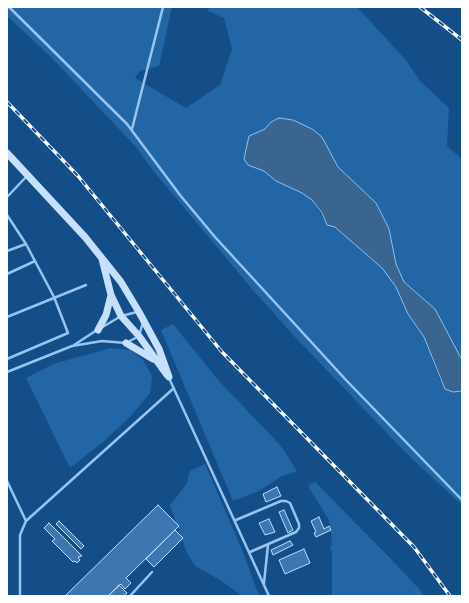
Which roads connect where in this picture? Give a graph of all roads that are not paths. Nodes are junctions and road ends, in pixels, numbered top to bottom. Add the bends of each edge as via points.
1 (9, 7) edge
2 (163, 7) edge
3 (132, 130) junction
4 (7, 153) edge
5 (28, 174) junction
6 (7, 197) edge
7 (7, 215) edge
8 (26, 244) junction
9 (7, 251) edge
10 (101, 255) junction
11 (35, 260) junction
12 (7, 274) edge
13 (86, 285) dead end
14 (111, 295) junction
15 (54, 298) junction
16 (139, 312) junction
17 (121, 316) junction
18 (7, 317) edge
19 (143, 320) junction
20 (98, 330) junction
21 (139, 336) junction
22 (126, 343) junction
23 (72, 346) junction
24 (7, 359) edge
25 (160, 366) junction
26 (7, 372) edge
27 (169, 377) junction
28 (174, 388) junction
29 (7, 481) edge
30 (462, 500) edge
31 (236, 520) junction
32 (26, 521) junction
33 (268, 545) junction
34 (250, 552) junction
35 (152, 572) dead end
36 (264, 583) junction
37 (20, 596) edge
38 (130, 596) edge
39 (269, 596) edge

1 - 3 lane
2 - 3 lane
3 - 30 lane via 175,189 215,237 346,380
4 - 5 street
5 - 6 lane
5 - 10 street
7 - 8 lane
8 - 9 lane
8 - 11 lane
10 - 14 street
10 - 16 street
11 - 12 lane
11 - 15 lane
13 - 15 lane
14 - 17 street
14 - 20 street via 106,315
15 - 18 lane
15 - 24 lane via 68,330 67,334
16 - 17 lane
16 - 19 street
17 - 20 lane
17 - 21 street
19 - 21 lane
19 - 27 street via 163,359
20 - 23 lane
21 - 22 lane
21 - 25 street
22 - 23 lane via 102,341
22 - 25 street via 143,352
23 - 26 lane
25 - 27 street
27 - 28 lane
28 - 31 lane
28 - 32 lane
29 - 32 lane
31 - 33 lane via 281,501 290,503 299,528 296,532
31 - 34 lane
32 - 37 lane via 20,535
33 - 34 lane
33 - 36 lane
34 - 36 lane
35 - 38 lane
36 - 39 lane

